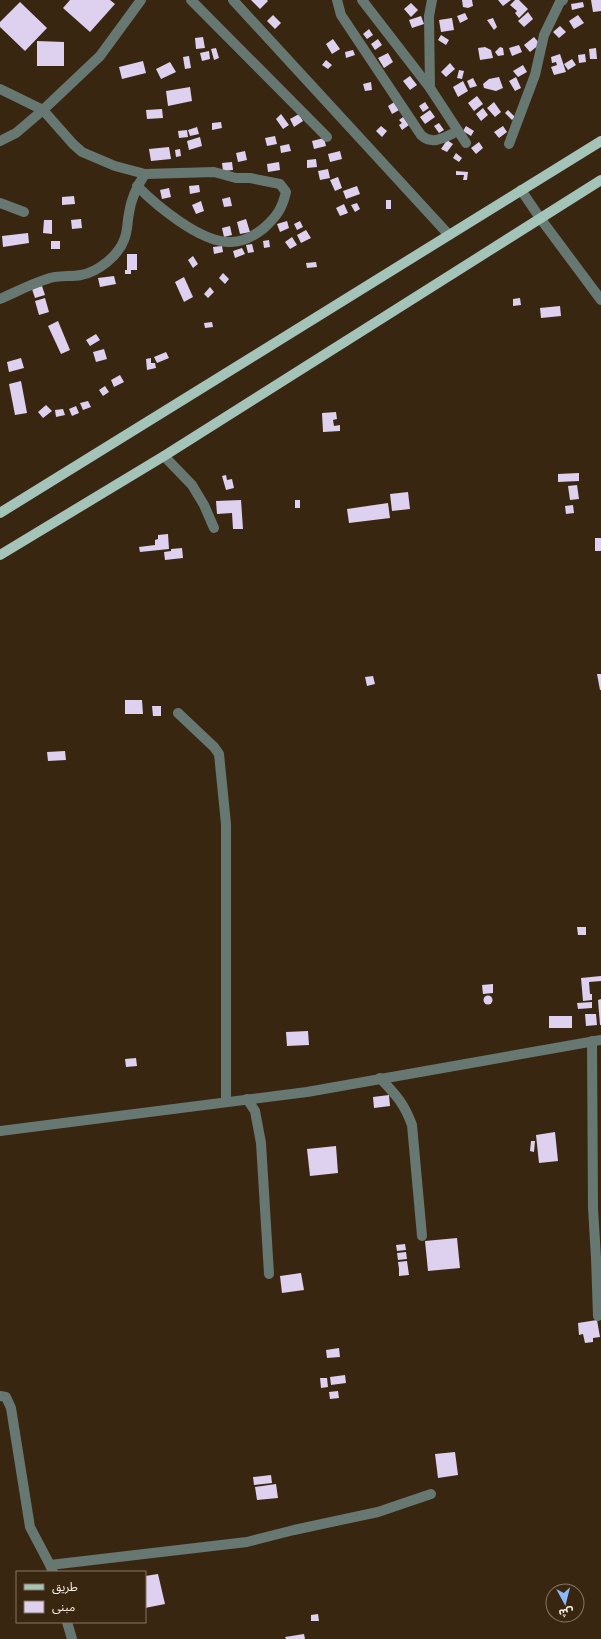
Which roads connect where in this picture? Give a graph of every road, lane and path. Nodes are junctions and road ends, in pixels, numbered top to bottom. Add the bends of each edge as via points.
1 (141, 0) edge
2 (191, 0) edge
3 (233, 0) edge
4 (336, 0) edge
5 (362, 0) edge
6 (432, 0) edge
7 (563, 0) edge
8 (430, 88) junction
9 (0, 89) edge
10 (43, 110) junction
11 (458, 130) junction
12 (327, 136) dead end
13 (0, 141) edge
14 (601, 141) edge
15 (466, 143) dead end
16 (509, 144) dead end
17 (145, 174) junction
18 (601, 180) edge
19 (137, 186) junction
20 (521, 190) junction
21 (0, 203) edge
22 (24, 212) dead end
23 (540, 218) junction
24 (449, 235) junction
25 (2, 296) edge
26 (601, 300) edge
27 (164, 456) junction
28 (0, 513) edge
29 (214, 528) dead end
30 (0, 555) edge
31 (178, 713) dead end
32 (596, 1040) edge
33 (380, 1078) junction
34 (247, 1099) junction
35 (226, 1102) junction
36 (0, 1131) edge
37 (422, 1236) dead end
38 (598, 1261) edge
39 (269, 1274) dead end
40 (598, 1316) dead end
41 (0, 1396) edge
42 (431, 1494) dead end
43 (52, 1568) edge
44 (67, 1623) edge
45 (72, 1639) edge

1 - 10 street via 100,56
2 - 12 street
3 - 24 street
4 - 11 street via 341,14 421,135 428,140 437,140
5 - 8 street
6 - 8 street via 429,16
7 - 16 street via 544,36 535,75
8 - 11 street
9 - 10 street
10 - 13 street via 16,133
10 - 17 street via 82,152 115,166
11 - 15 street
14 - 20 main road
17 - 19 street
17 - 19 street via 214,172 280,184 286,192 282,208 261,230 247,239 228,243 210,238 188,227
18 - 23 main road
19 - 25 street via 124,241 98,269 82,275 49,278
20 - 23 street
20 - 24 main road
21 - 22 street
23 - 26 street
23 - 27 main road
24 - 28 main road
27 - 29 street via 192,485
27 - 30 main road
31 - 35 street via 219,754 226,824
32 - 33 street
32 - 38 street via 594,1208
33 - 34 street via 307,1092
33 - 37 street via 406,1109 412,1125
34 - 35 street
34 - 39 street via 255,1111 261,1143
35 - 36 street
38 - 40 street
41 - 43 street via 6,1397 11,1408 30,1527
42 - 43 street via 378,1512 247,1542
44 - 45 street

